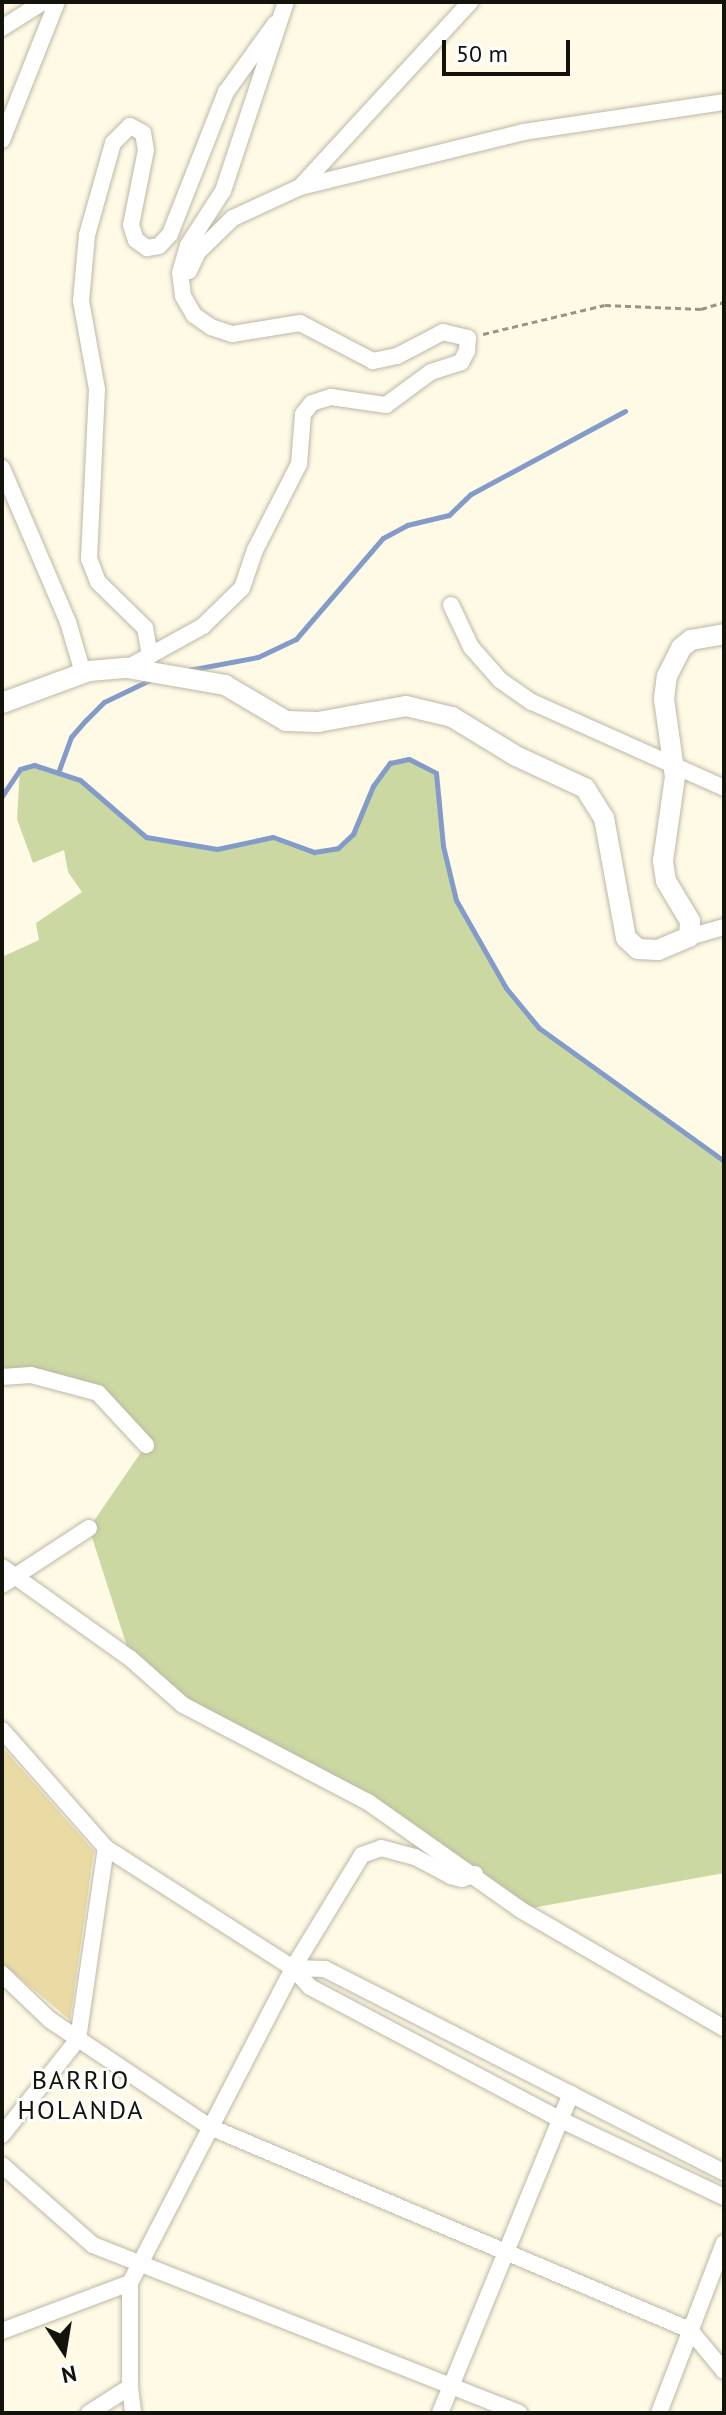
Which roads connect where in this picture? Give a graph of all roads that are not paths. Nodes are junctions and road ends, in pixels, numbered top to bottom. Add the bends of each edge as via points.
1 (43, 2) edge
2 (57, 2) edge
3 (286, 2) edge
4 (470, 2) edge
5 (279, 19) junction
6 (2, 28) edge
7 (724, 102) edge
8 (2, 140) edge
9 (300, 187) junction
10 (182, 287) junction
11 (2, 468) edge
12 (451, 605) dead end
13 (724, 634) edge
14 (150, 656) junction
15 (127, 668) junction
16 (83, 673) junction
17 (2, 703) edge
18 (674, 767) junction
19 (724, 788) edge
20 (724, 927) edge
21 (689, 937) junction
22 (2, 1377) edge
23 (146, 1445) dead end
24 (89, 1528) dead end
25 (6, 1576) edge
26 (2, 1730) edge
27 (106, 1848) junction
28 (475, 1874) junction
29 (293, 1968) junction
30 (2, 1974) edge
31 (724, 2028) edge
32 (78, 2039) junction
33 (571, 2094) junction
34 (559, 2119) junction
35 (210, 2127) junction
36 (2, 2135) edge
37 (2, 2165) edge
38 (724, 2172) edge
39 (724, 2197) edge
40 (724, 2243) edge
41 (505, 2250) junction
42 (142, 2264) junction
43 (130, 2283) junction
44 (690, 2330) junction
45 (2, 2331) edge
46 (724, 2371) edge
47 (451, 2386) junction
48 (130, 2387) junction
49 (89, 2413) edge
50 (133, 2413) edge
51 (440, 2413) edge
52 (519, 2413) edge
53 (659, 2413) edge

1 - 6 street
2 - 8 street
3 - 5 street
4 - 9 street
5 - 10 street via 229,177 188,245
5 - 14 street via 226,92 170,234 159,246 147,248 136,240 131,225 146,150 143,133 130,126 113,143 85,247 81,301 97,389 89,559 98,582 145,628
7 - 9 street via 524,132
9 - 10 street via 233,218 198,252
10 - 14 street via 194,315 211,327 232,334 300,323 373,361 397,356 443,332 468,338 461,362 431,372 386,405 331,397 312,403 303,414 299,464 255,550 242,588 203,626
11 - 16 street via 68,622
12 - 18 street via 471,647 500,680 532,702
13 - 18 street via 691,640 672,660 664,699
14 - 15 street
15 - 16 street
15 - 21 street via 225,685 286,721 318,722 395,706 452,717 516,756 571,779 594,798 604,818 623,927 631,944 658,950
16 - 17 street
18 - 19 street
18 - 21 street via 663,861 666,881 690,921
20 - 21 street
22 - 23 street via 31,1375 98,1393
24 - 25 street
25 - 28 street via 131,1659 183,1705 368,1802
26 - 27 street
27 - 29 street
27 - 32 street
28 - 29 street via 450,1876 415,1857 381,1848 362,1855
28 - 31 street via 521,1910
29 - 33 street via 325,1969
29 - 34 street via 310,1987
29 - 35 street
30 - 32 street
32 - 35 street
32 - 36 street
33 - 34 street
33 - 38 street
34 - 39 street
34 - 41 street
35 - 41 street
35 - 42 street
37 - 42 street via 93,2245
40 - 44 street
41 - 44 street
41 - 47 street
42 - 43 street
42 - 47 street
43 - 45 street
43 - 48 street
44 - 46 street
44 - 53 street
47 - 51 street
47 - 52 street
48 - 49 street
48 - 50 street

